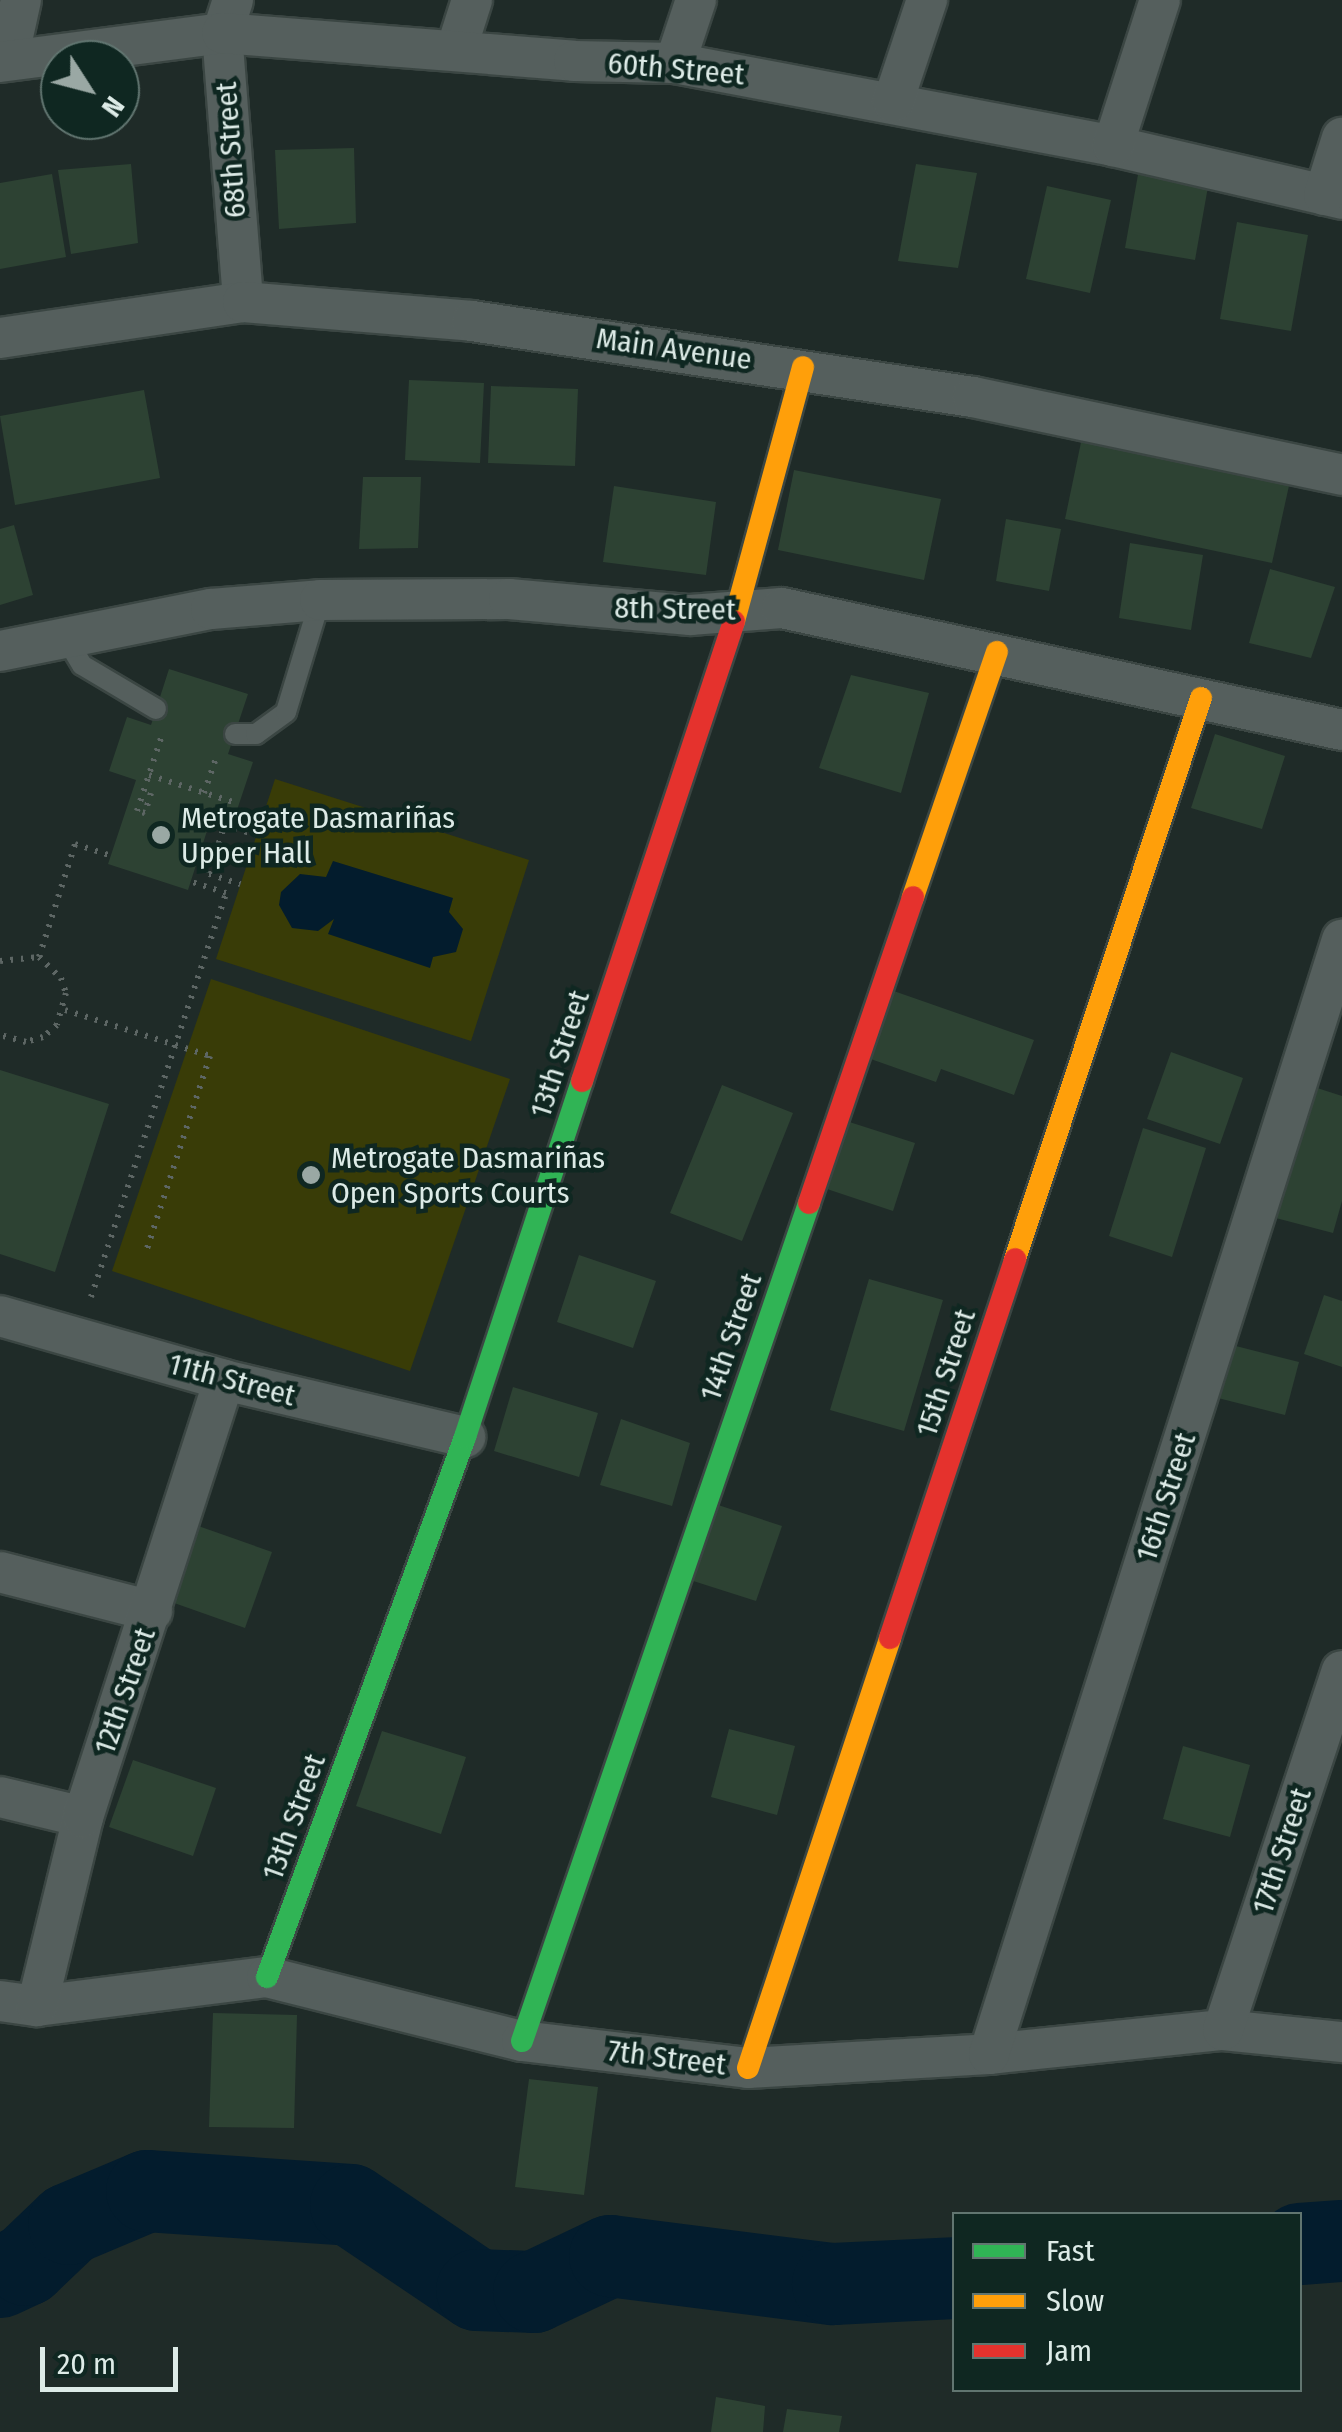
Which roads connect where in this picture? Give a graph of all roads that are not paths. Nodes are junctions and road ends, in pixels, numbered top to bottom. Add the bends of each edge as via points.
1 (21, 0) edge
2 (472, 0) edge
3 (696, 0) edge
4 (927, 0) edge
5 (1160, 0) edge
6 (228, 16) edge
7 (457, 48) junction
8 (4, 60) edge
9 (675, 63) junction
10 (893, 102) junction
11 (1342, 138) edge
12 (1113, 146) junction
13 (1333, 197) edge
14 (243, 302) junction
15 (0, 338) edge
16 (802, 367) junction
17 (1342, 476) edge
18 (320, 600) junction
19 (737, 612) junction
20 (64, 635) junction
21 (0, 651) edge
22 (997, 652) junction
23 (1202, 698) junction
24 (156, 709) dead end
25 (1342, 730) edge
26 (235, 734) dead end
27 (1342, 940) edge
28 (0, 1316) edge
29 (224, 1380) junction
30 (465, 1437) junction
31 (0, 1572) edge
32 (152, 1611) junction
33 (1342, 1671) edge
34 (0, 1797) edge
35 (82, 1817) junction
36 (267, 1977) junction
37 (19, 2004) edge
38 (1222, 2030) junction
39 (522, 2041) junction
40 (1342, 2042) edge
41 (990, 2054) junction
42 (748, 2068) junction

1 - 8 street
2 - 7 street
3 - 9 street
4 - 10 street
5 - 12 street
6 - 7 street, 60th Street
6 - 8 street, 60th Street
6 - 14 street, 68th Street
7 - 9 street, 60th Street via 574,62
9 - 10 street, 60th Street
10 - 12 street, 60th Street
11 - 13 street
12 - 13 street, 60th Street
14 - 15 street, Main Avenue
14 - 16 street, Main Avenue via 472,321
16 - 17 street, Main Avenue
16 - 19 street, 13th Street
18 - 19 street, 8th Street via 509,599 690,615
18 - 20 street, 8th Street via 211,609
18 - 26 lane via 286,712 256,734
19 - 22 street, 8th Street via 782,608
19 - 30 street, 13th Street
20 - 21 street, 8th Street
20 - 24 lane via 82,665
22 - 23 street, 8th Street
22 - 39 street, 14th Street
23 - 25 street, 8th Street
23 - 42 street, 15th Street
27 - 41 street, 16th Street
28 - 29 street, 11th Street
29 - 30 street, 11th Street
29 - 32 street, 12th Street
30 - 36 street, 13th Street
31 - 32 street
32 - 35 street, 12th Street
33 - 38 street, 17th Street
34 - 35 street
35 - 37 street, 12th Street
36 - 37 street, 7th Street
36 - 39 street, 7th Street
38 - 40 street, 7th Street
38 - 41 street, 7th Street
39 - 42 street, 7th Street
41 - 42 street, 7th Street

